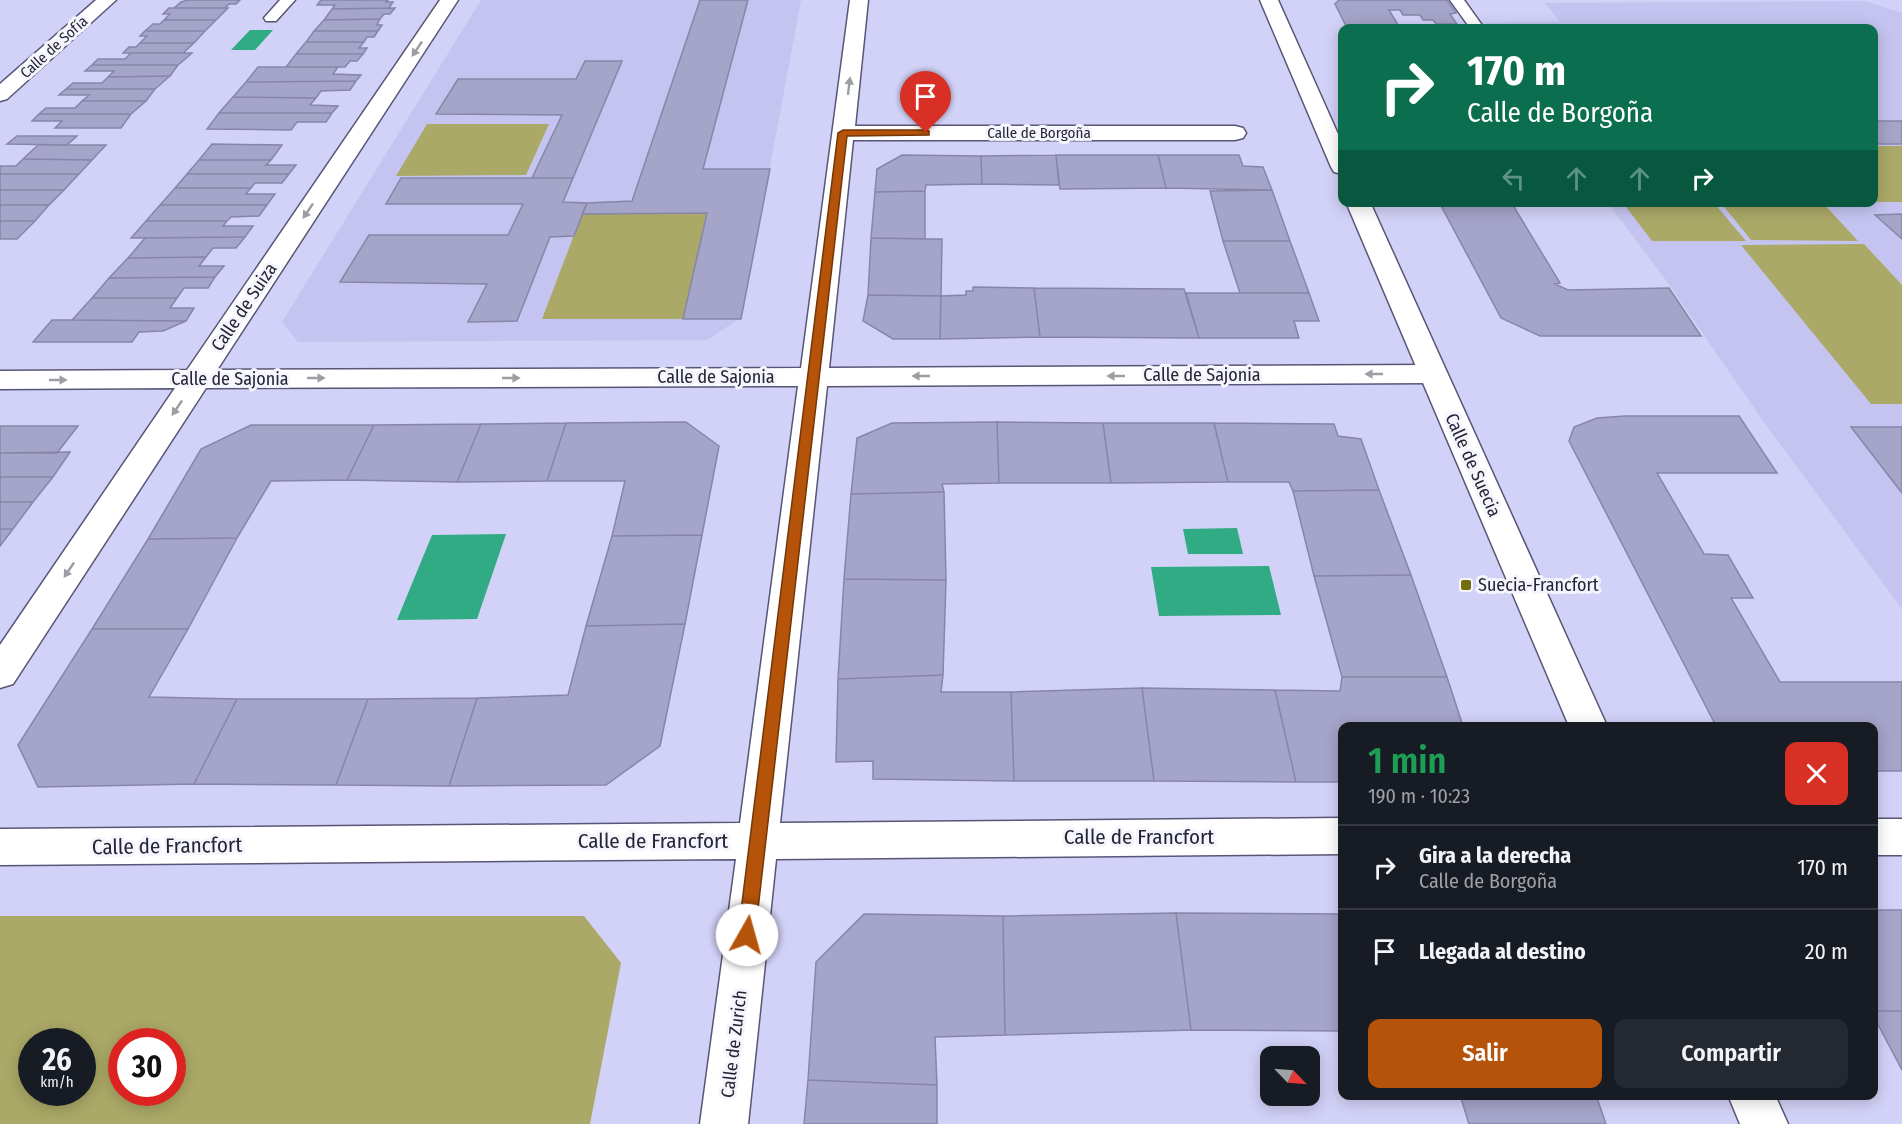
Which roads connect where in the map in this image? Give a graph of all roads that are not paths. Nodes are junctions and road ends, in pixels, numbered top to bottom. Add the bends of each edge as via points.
1 (107, 0) edge
2 (288, 0) edge
3 (449, 0) edge
4 (859, 0) edge
5 (1269, 0) edge
6 (1457, 0) edge
7 (272, 18) dead end
8 (1474, 24) edge
9 (0, 95) edge
10 (843, 133) junction
11 (1235, 134) dead end
12 (1338, 158) edge
13 (1360, 207) edge
14 (1432, 374) junction
15 (813, 377) junction
16 (196, 379) junction
17 (0, 381) edge
18 (0, 674) edge
19 (1586, 722) edge
20 (1338, 836) edge
21 (1878, 837) edge
22 (1902, 837) edge
23 (758, 840) junction
24 (0, 847) edge
25 (1753, 1100) edge
26 (724, 1124) edge
27 (1764, 1124) edge

1 - 9 street, Calle de Sofía
2 - 7 lane
3 -> 16 street, Calle de Suiza
10 -> 4 street, Calle de Zurich
5 - 12 street
6 - 8 lane
10 - 11 street, Calle de Borgoña
10 - 15 street, Calle de Zurich
13 - 14 street, Calle de Suecia
14 -> 15 street, Calle de Sajonia
14 - 19 street, Calle de Suecia
16 -> 15 street, Calle de Sajonia
15 - 23 street, Calle de Zurich
17 -> 16 street, Calle de Sajonia
16 -> 18 street, Calle de Suiza
20 - 23 street, Calle de Francfort
21 - 22 street
23 - 24 street, Calle de Francfort
23 - 26 street, Calle de Zurich
25 - 27 street

